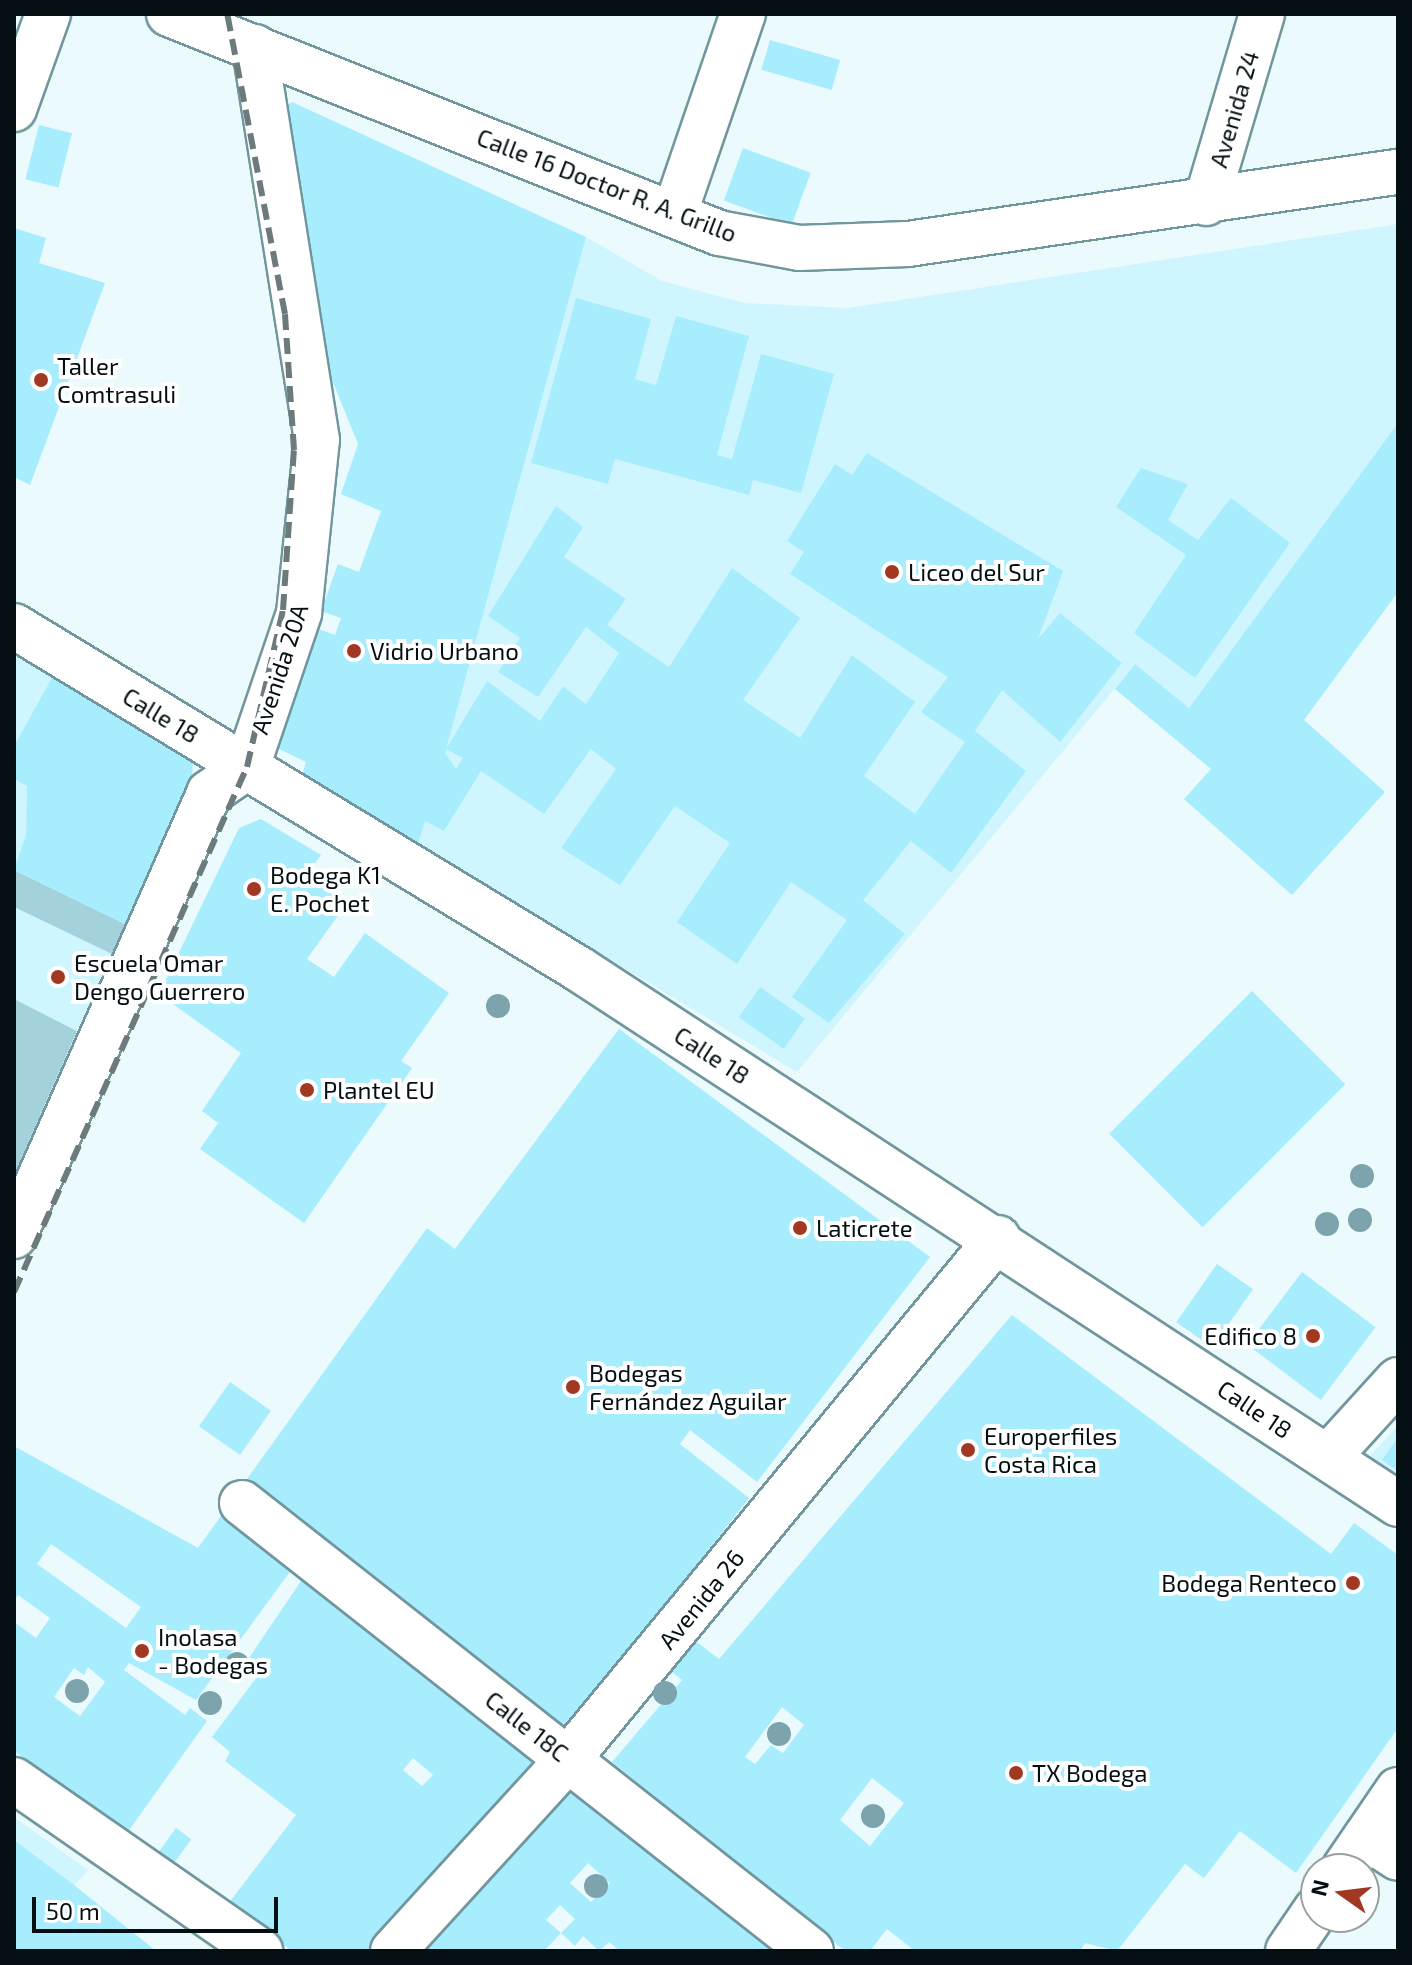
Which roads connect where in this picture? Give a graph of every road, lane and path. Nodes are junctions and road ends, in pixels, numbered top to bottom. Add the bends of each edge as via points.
1 (48, 14) edge
2 (169, 14) edge
3 (743, 14) edge
4 (1262, 14) edge
5 (242, 33) edge
6 (14, 109) edge
7 (1398, 172) edge
8 (1206, 203) junction
9 (674, 215) junction
10 (14, 626) edge
11 (247, 767) junction
12 (14, 1236) edge
13 (998, 1238) junction
14 (1398, 1380) edge
15 (1328, 1457) junction
16 (242, 1503) dead end
17 (1398, 1504) edge
18 (569, 1758) junction
19 (14, 1780) edge
20 (1398, 1790) edge
21 (1371, 1853) edge
22 (1300, 1933) edge
23 (260, 1951) edge
24 (393, 1951) edge
25 (811, 1951) edge
26 (1288, 1951) edge

1 - 6 street
2 - 5 street, Calle 16 Doctor R. A. Grillo
3 - 9 street
4 - 8 street, Avenida 24
5 - 9 street, Calle 16 Doctor R. A. Grillo
5 - 11 street, Avenida 20A via 317,440 299,613
7 - 8 street, Calle 16 Doctor R. A. Grillo
8 - 9 street, Calle 16 Doctor R. A. Grillo via 908,244 799,248 719,233
10 - 11 street, Calle 18
11 - 12 street, Avenida 20A via 209,793
11 - 13 street, Calle 18
13 - 15 street, Calle 18
13 - 18 street, Avenida 26
14 - 15 street
15 - 17 street, Calle 18
16 - 18 street, Calle 18C
18 - 24 street, Avenida 26
18 - 25 street, Calle 18C
19 - 23 street
20 - 21 street
22 - 26 street

